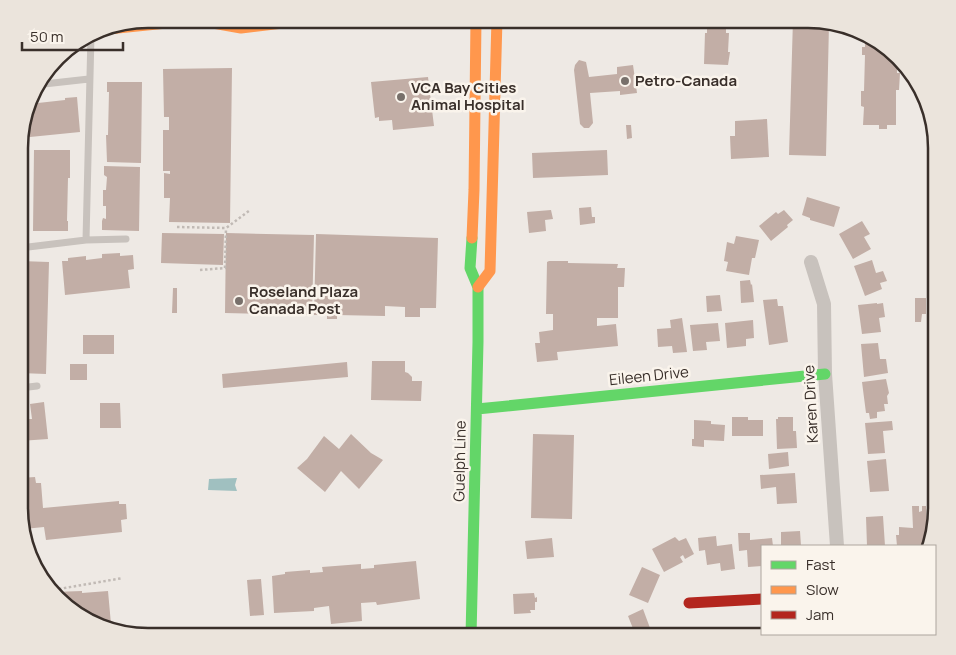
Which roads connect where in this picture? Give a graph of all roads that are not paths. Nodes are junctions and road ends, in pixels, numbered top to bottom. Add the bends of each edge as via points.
1 (476, 28) edge
2 (497, 28) edge
3 (90, 42) edge
4 (89, 79) junction
5 (46, 84) edge
6 (126, 239) dead end
7 (86, 240) junction
8 (28, 247) edge
9 (811, 262) dead end
10 (478, 287) junction
11 (824, 374) junction
12 (37, 386) dead end
13 (28, 387) edge
14 (476, 408) junction
15 (837, 545) edge
16 (761, 599) edge
17 (689, 603) dead end
18 (471, 627) edge

1 - 10 main road, Guelph Line via 470,268
2 - 10 main road, Guelph Line via 490,271
3 - 4 lane
4 - 5 lane
4 - 7 lane
6 - 7 lane
7 - 8 lane
9 - 11 street, Karen Drive via 824,304
10 - 14 main road, Guelph Line
11 - 14 main road, Eileen Drive
11 - 15 street, Karen Drive
12 - 13 lane
14 - 18 main road, Guelph Line
16 - 17 main road

